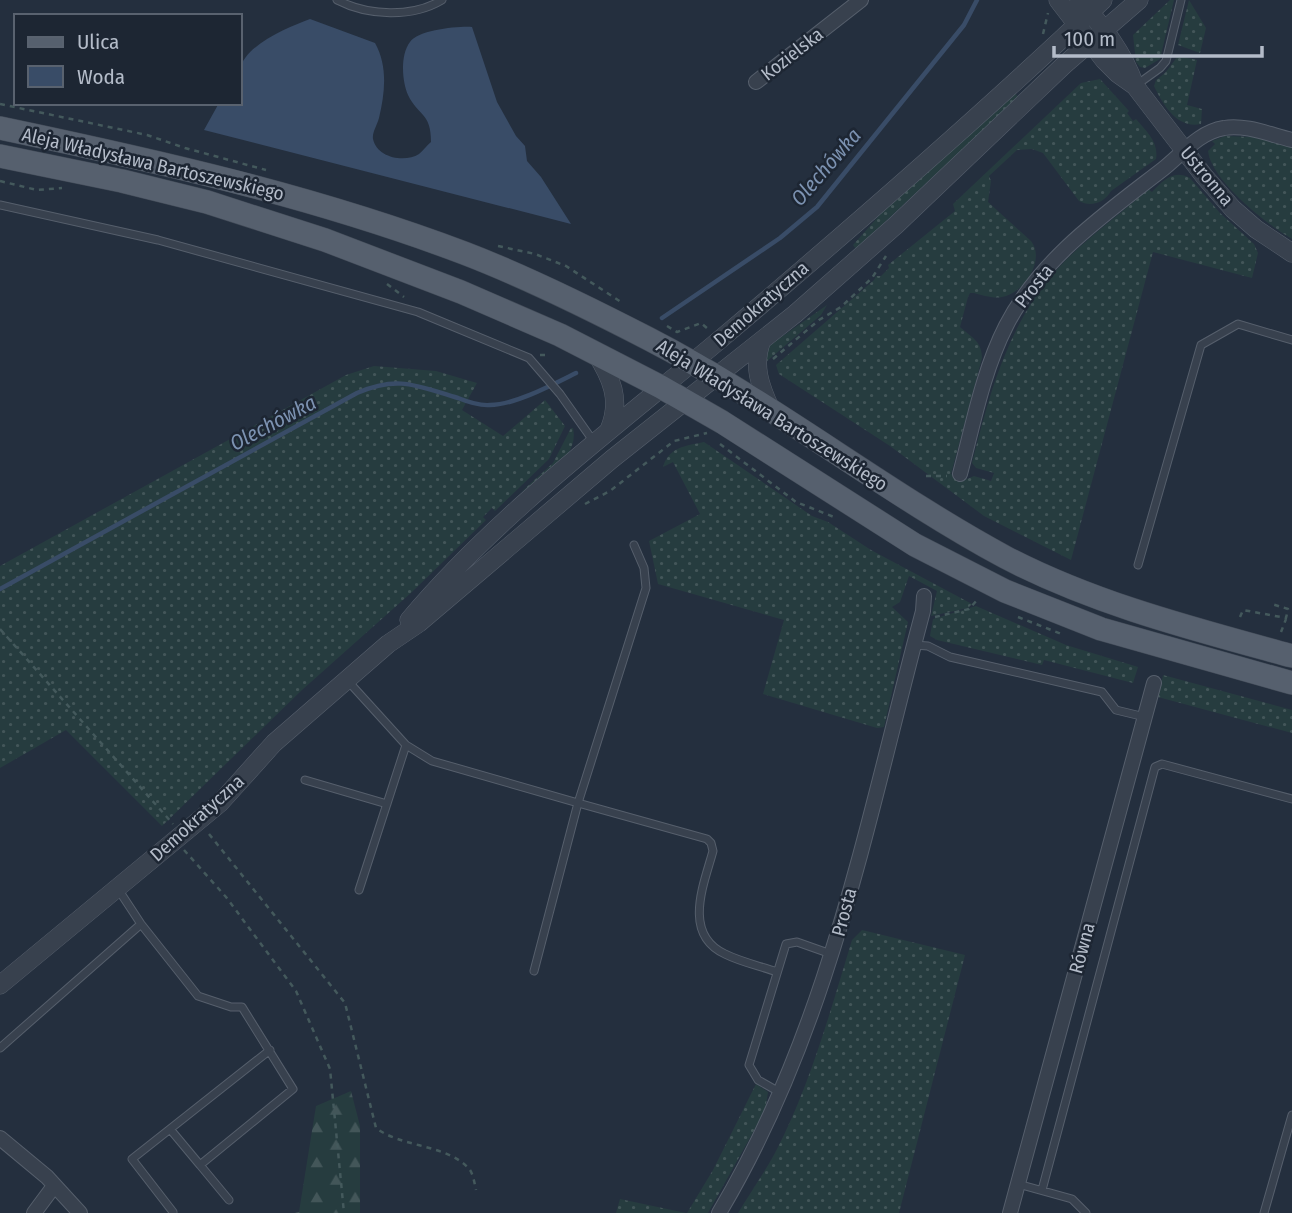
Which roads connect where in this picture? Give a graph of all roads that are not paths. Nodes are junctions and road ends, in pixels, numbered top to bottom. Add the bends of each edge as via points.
1 (337, 0) edge
2 (442, 0) edge
3 (861, 0) edge
4 (1058, 0) edge
5 (1139, 0) edge
6 (1181, 0) edge
7 (1091, 4) edge
8 (1077, 26) junction
9 (1104, 31) junction
10 (1090, 43) junction
11 (756, 82) dead end
12 (1135, 86) junction
13 (0, 128) edge
14 (1292, 140) edge
15 (1184, 150) junction
16 (0, 156) edge
17 (0, 205) edge
18 (1292, 253) edge
19 (762, 340) junction
20 (1292, 340) edge
21 (595, 352) junction
22 (692, 362) junction
23 (716, 376) junction
24 (662, 387) junction
25 (684, 400) junction
26 (771, 410) junction
27 (609, 430) junction
28 (594, 443) junction
29 (961, 470) road end
30 (634, 545) dead end
31 (1138, 565) dead end
32 (924, 596) dead end
33 (388, 644) junction
34 (914, 645) junction
35 (1292, 656) edge
36 (347, 680) junction
37 (1154, 683) dead end
38 (1292, 683) edge
39 (1145, 716) junction
40 (406, 745) junction
41 (305, 780) dead end
42 (1292, 799) edge
43 (578, 803) junction
44 (387, 804) junction
45 (117, 889) junction
46 (359, 890) dead end
47 (141, 924) junction
48 (832, 954) junction
49 (534, 971) dead end
50 (777, 972) junction
51 (0, 985) edge
52 (0, 1048) edge
53 (270, 1050) junction
54 (782, 1093) junction
55 (1292, 1115) edge
56 (170, 1129) junction
57 (0, 1138) edge
58 (200, 1165) junction
59 (1018, 1184) junction
60 (54, 1186) junction
61 (1042, 1190) junction
62 (229, 1200) dead end
63 (173, 1212) edge
64 (34, 1213) edge
65 (80, 1213) edge
66 (719, 1213) edge
67 (1010, 1213) edge
68 (1086, 1213) edge
69 (1264, 1213) edge

1 - 2 lane via 404,14
3 - 11 street, Kozielska
4 - 8 street, Ustronna
5 - 9 street, Demokratyczna
6 - 12 lane via 1166,61
7 - 8 street, Demokratyczna
7 - 9 street, Ustronna
8 - 10 street, Ustronna
8 - 22 street, Demokratyczna
9 - 10 street, Demokratyczna
9 - 12 street, Ustronna via 1129,67
10 - 12 street, Ustronna
10 - 19 street, Demokratyczna via 896,225
12 - 15 street, Ustronna
13 - 22 main road, Aleja Władysława Bartoszewskiego via 214,175 412,235 543,288
14 - 15 street, Prosta via 1224,128
15 - 18 street, Ustronna via 1233,209
15 - 29 street, Prosta via 1114,205 1031,286 995,350
16 - 21 main road, Aleja Władysława Bartoszewskiego via 147,187 267,220 461,292
17 - 28 lane via 158,240 410,309 522,354 545,375
19 - 23 street, Demokratyczna
19 - 26 street via 758,374
20 - 31 lane via 1238,324 1201,345
21 - 24 main road, Aleja Władysława Bartoszewskiego
21 - 27 street via 616,396
22 - 23 main road, Aleja Władysława Bartoszewskiego
22 - 24 street, Demokratyczna
23 - 25 street, Demokratyczna
23 - 26 main road, Aleja Władysława Bartoszewskiego
24 - 25 main road, Aleja Władysława Bartoszewskiego
24 - 27 street, Demokratyczna
25 - 33 street, Demokratyczna via 419,623
25 - 38 main road, Aleja Władysława Bartoszewskiego via 915,545 1005,591 1101,629
26 - 35 main road, Aleja Władysława Bartoszewskiego via 940,520 1045,576 1177,624
27 - 28 street, Demokratyczna
28 - 33 street, Demokratyczna via 462,563
30 - 43 lane via 646,588
32 - 34 street, Prosta
33 - 36 street, Demokratyczna
34 - 39 lane via 1102,692 1116,710
34 - 48 street, Prosta
36 - 40 lane
36 - 45 street, Demokratyczna via 274,743 232,791
37 - 39 street, Równa
39 - 59 street, Równa
40 - 43 lane via 432,761
40 - 44 lane
41 - 44 lane
42 - 61 lane via 1163,764 1155,767
43 - 49 lane
43 - 50 lane via 711,842 698,912 706,937 723,954
44 - 46 lane
45 - 47 lane
45 - 51 street, Demokratyczna
47 - 52 lane
47 - 53 lane via 198,996 242,1007
48 - 50 lane via 797,942 786,944
48 - 54 street, Prosta
50 - 54 lane via 749,1065 758,1080
53 - 56 lane
53 - 58 lane via 293,1089
54 - 66 street, Prosta
55 - 69 lane
56 - 58 lane
56 - 63 lane via 132,1159
57 - 60 street
58 - 62 lane
59 - 61 lane
59 - 67 street, Równa
60 - 64 street
60 - 65 street
61 - 68 lane via 1072,1199

